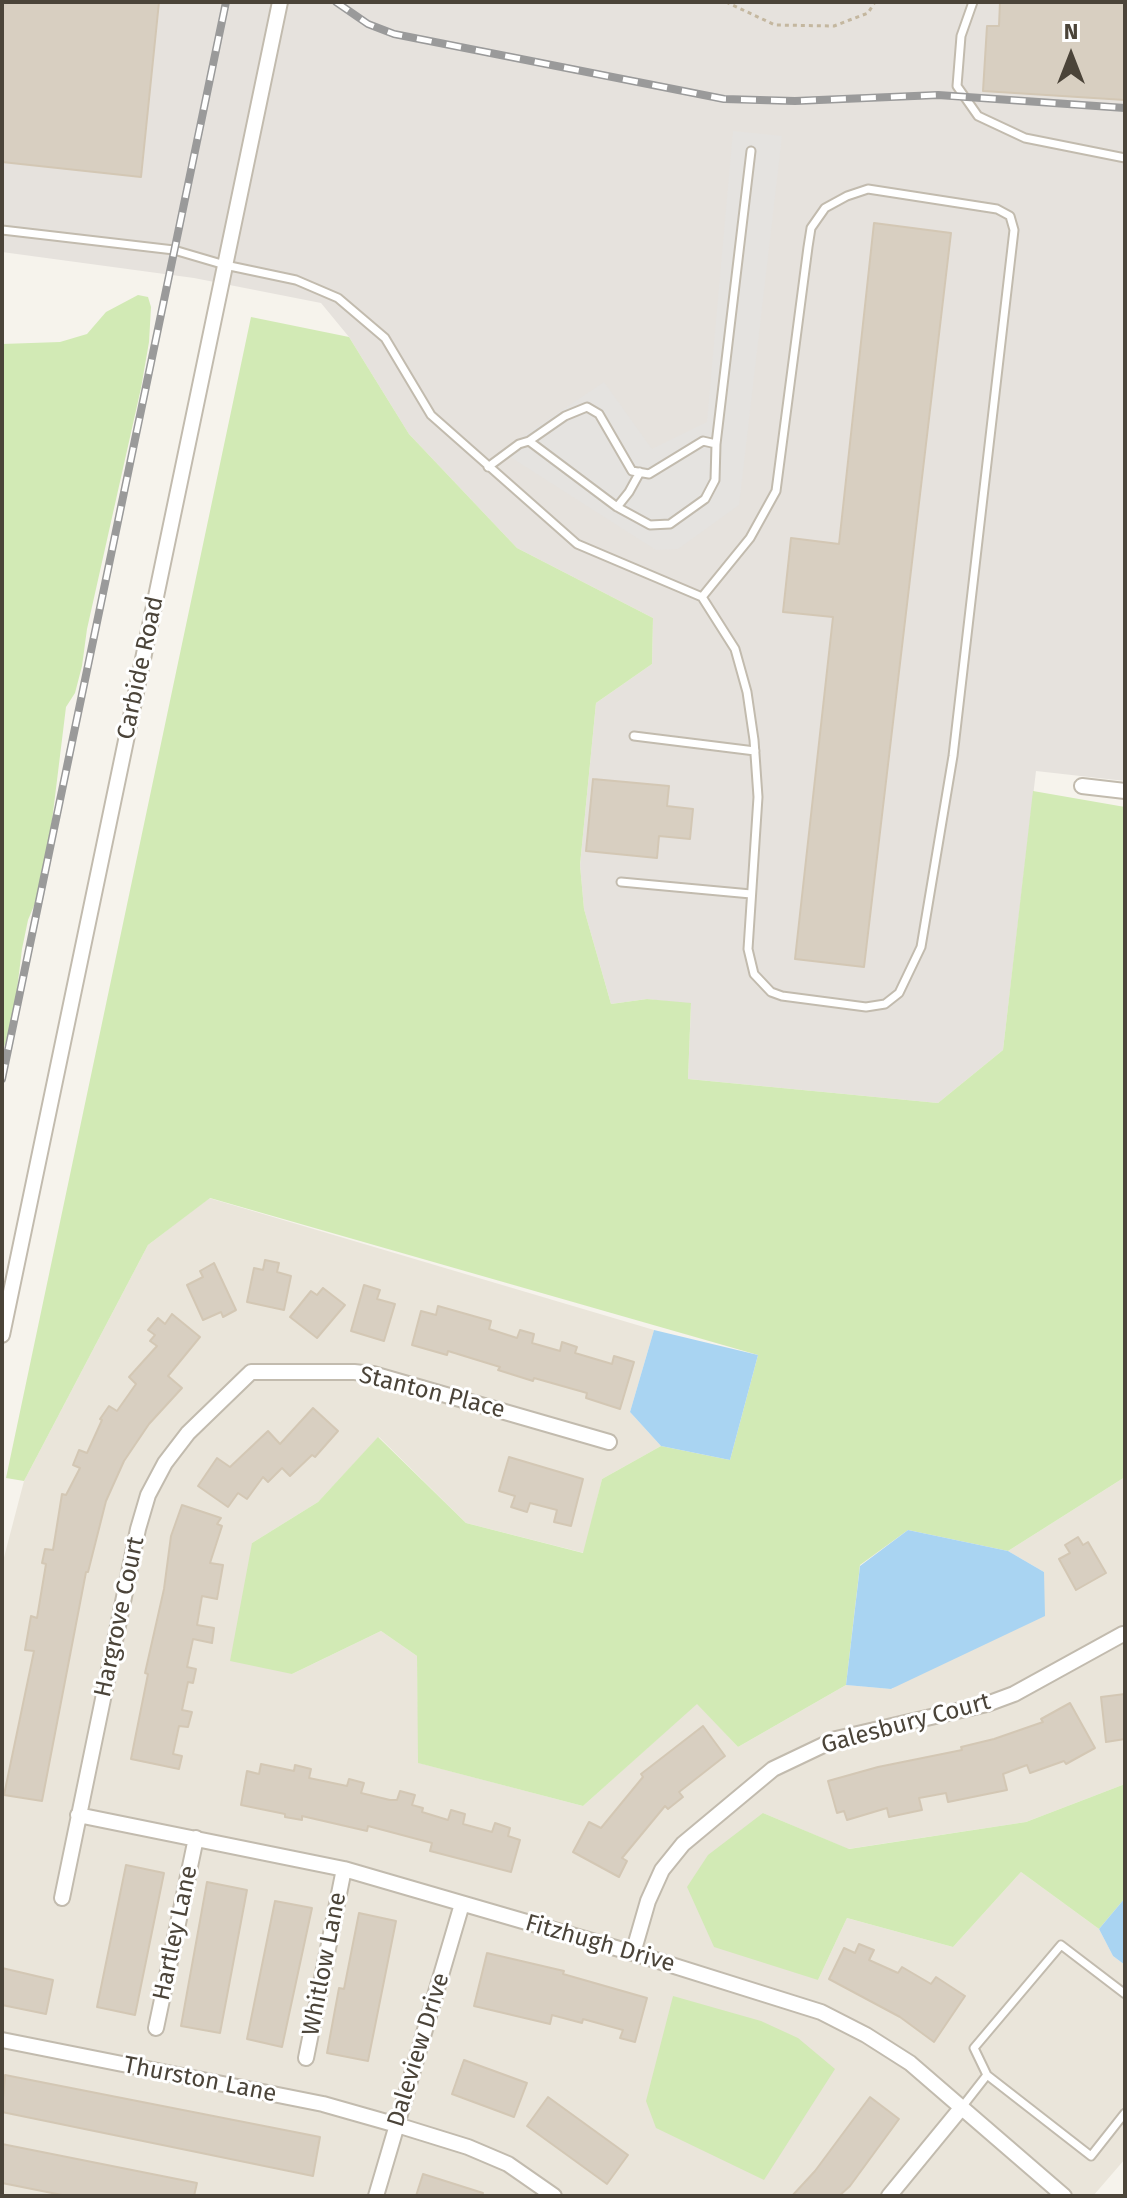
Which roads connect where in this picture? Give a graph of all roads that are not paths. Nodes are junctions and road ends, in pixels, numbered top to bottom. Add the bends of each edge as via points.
1 (280, 2) edge
2 (973, 2) edge
3 (751, 151) dead end
4 (1125, 158) edge
5 (2, 230) edge
6 (225, 265) junction
7 (529, 441) junction
8 (716, 444) junction
9 (488, 467) junction
10 (640, 472) junction
11 (617, 507) junction
12 (702, 597) junction
13 (634, 736) dead end
14 (755, 751) junction
15 (1082, 786) dead end
16 (1125, 791) edge
17 (621, 882) dead end
18 (751, 894) junction
19 (2, 1335) edge
20 (251, 1372) joint
21 (609, 1442) dead end
22 (1123, 1634) edge
23 (78, 1815) junction
24 (196, 1838) junction
25 (344, 1869) junction
26 (62, 1898) dead end
27 (462, 1904) junction
28 (633, 1953) junction
29 (1125, 1994) edge
30 (156, 2028) dead end
31 (2, 2040) edge
32 (306, 2058) dead end
33 (987, 2075) junction
34 (962, 2107) junction
35 (1125, 2113) edge
36 (397, 2125) junction
37 (376, 2196) edge
38 (554, 2196) edge
39 (889, 2196) edge
40 (1064, 2196) edge

1 - 6 street, Carbide Road
2 - 4 lane via 961,36 957,86 978,116 1025,138
3 - 8 lane
5 - 6 lane via 174,250
6 - 9 lane via 296,280 338,298 385,338 431,415
6 - 19 street, Carbide Road
7 - 9 lane
7 - 10 lane via 587,407 599,414 632,471
7 - 11 lane
8 - 10 lane via 703,441 649,474
8 - 11 lane via 715,480 705,499 670,524 650,525
9 - 12 lane via 577,544
10 - 11 lane
12 - 14 lane via 735,649
12 - 18 lane via 750,538 776,491 809,238 825,208 868,189 997,209 1010,216 1014,230 953,756 921,947 899,993 885,1004 866,1007 771,992 750,962
13 - 14 lane
14 - 18 lane via 758,797
15 - 16 street
17 - 18 lane
20 - 21 street, Stanton Place via 373,1374
20 - 23 street, Hargrove Court via 188,1433 148,1495
22 - 28 street, Galesbury Court via 1014,1694 836,1739 773,1769 683,1844 662,1870
23 - 24 street, Fitzhugh Drive
23 - 26 street, Hargrove Court
24 - 25 street, Fitzhugh Drive
24 - 30 street, Hartley Lane
25 - 27 street, Fitzhugh Drive
25 - 32 street, Whitlow Lane
27 - 28 street, Fitzhugh Drive
27 - 36 street, Daleview Drive
28 - 34 street, Fitzhugh Drive via 821,2012 910,2063
29 - 33 lane via 1061,1945 974,2048
31 - 36 street, Thurston Lane via 323,2104
33 - 34 lane
33 - 35 lane via 1091,2156
34 - 39 street
34 - 40 street, Fitzhugh Drive
36 - 37 street, Daleview Drive
36 - 38 street, Thurston Lane via 508,2164

